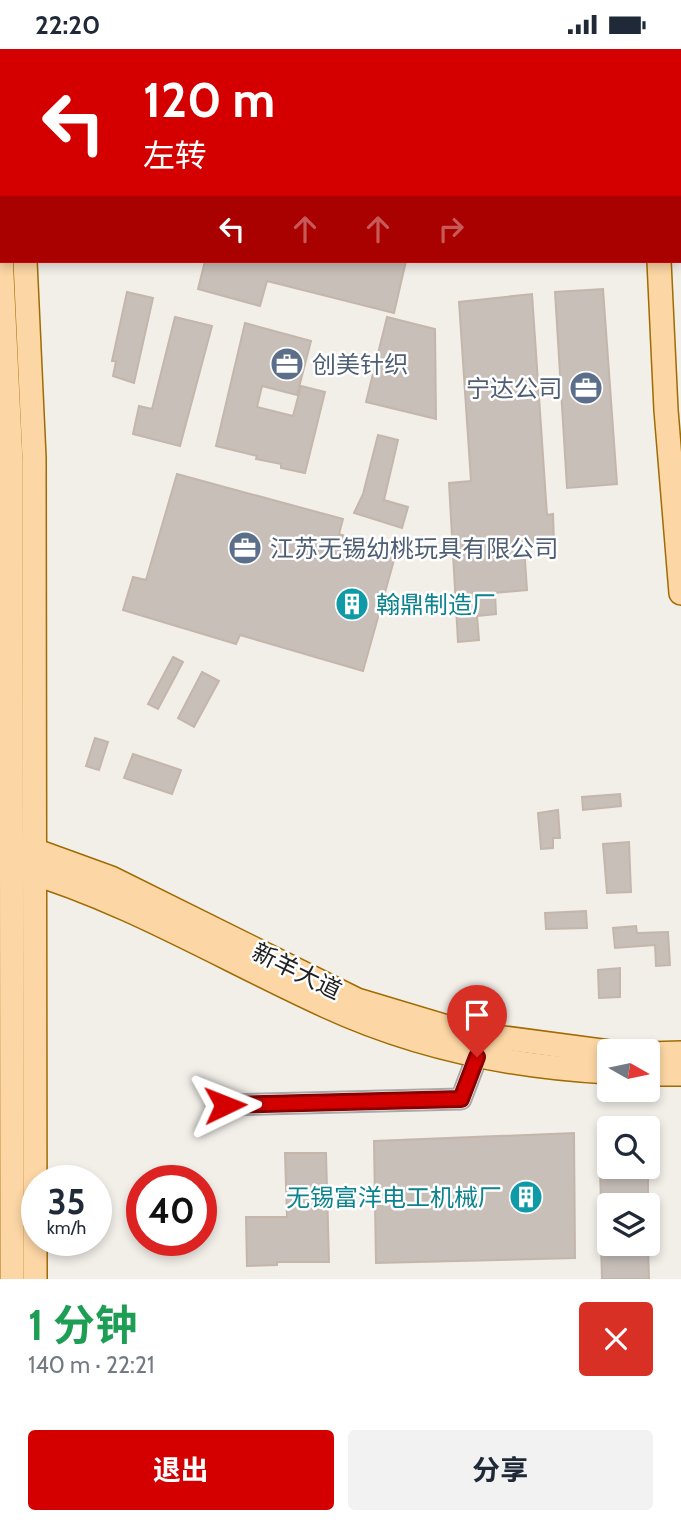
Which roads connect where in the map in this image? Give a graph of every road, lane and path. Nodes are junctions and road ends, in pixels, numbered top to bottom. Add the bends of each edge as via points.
1 (1, 263) edge
2 (25, 263) edge
3 (659, 263) edge
4 (681, 593) edge
5 (16, 844) edge
6 (16, 868) edge
7 (597, 1050) edge
8 (681, 1053) edge
9 (660, 1054) edge
10 (477, 1057) junction
11 (597, 1071) edge
12 (660, 1074) edge
13 (681, 1074) edge
14 (225, 1105) dead end
15 (12, 1279) edge
16 (35, 1279) edge

1 - 5 main road via 11,461
2 - 5 main road via 34,458
3 - 4 main road
5 - 6 main road
5 - 7 main road, 新羊大道 via 73,862 144,893 357,1000 467,1033
6 - 10 main road, 新羊大道 via 120,905 326,1006
6 - 15 main road
6 - 16 main road
8 - 9 main road
10 - 11 main road, 新羊大道
10 - 14 street via 461,1099
12 - 13 main road

